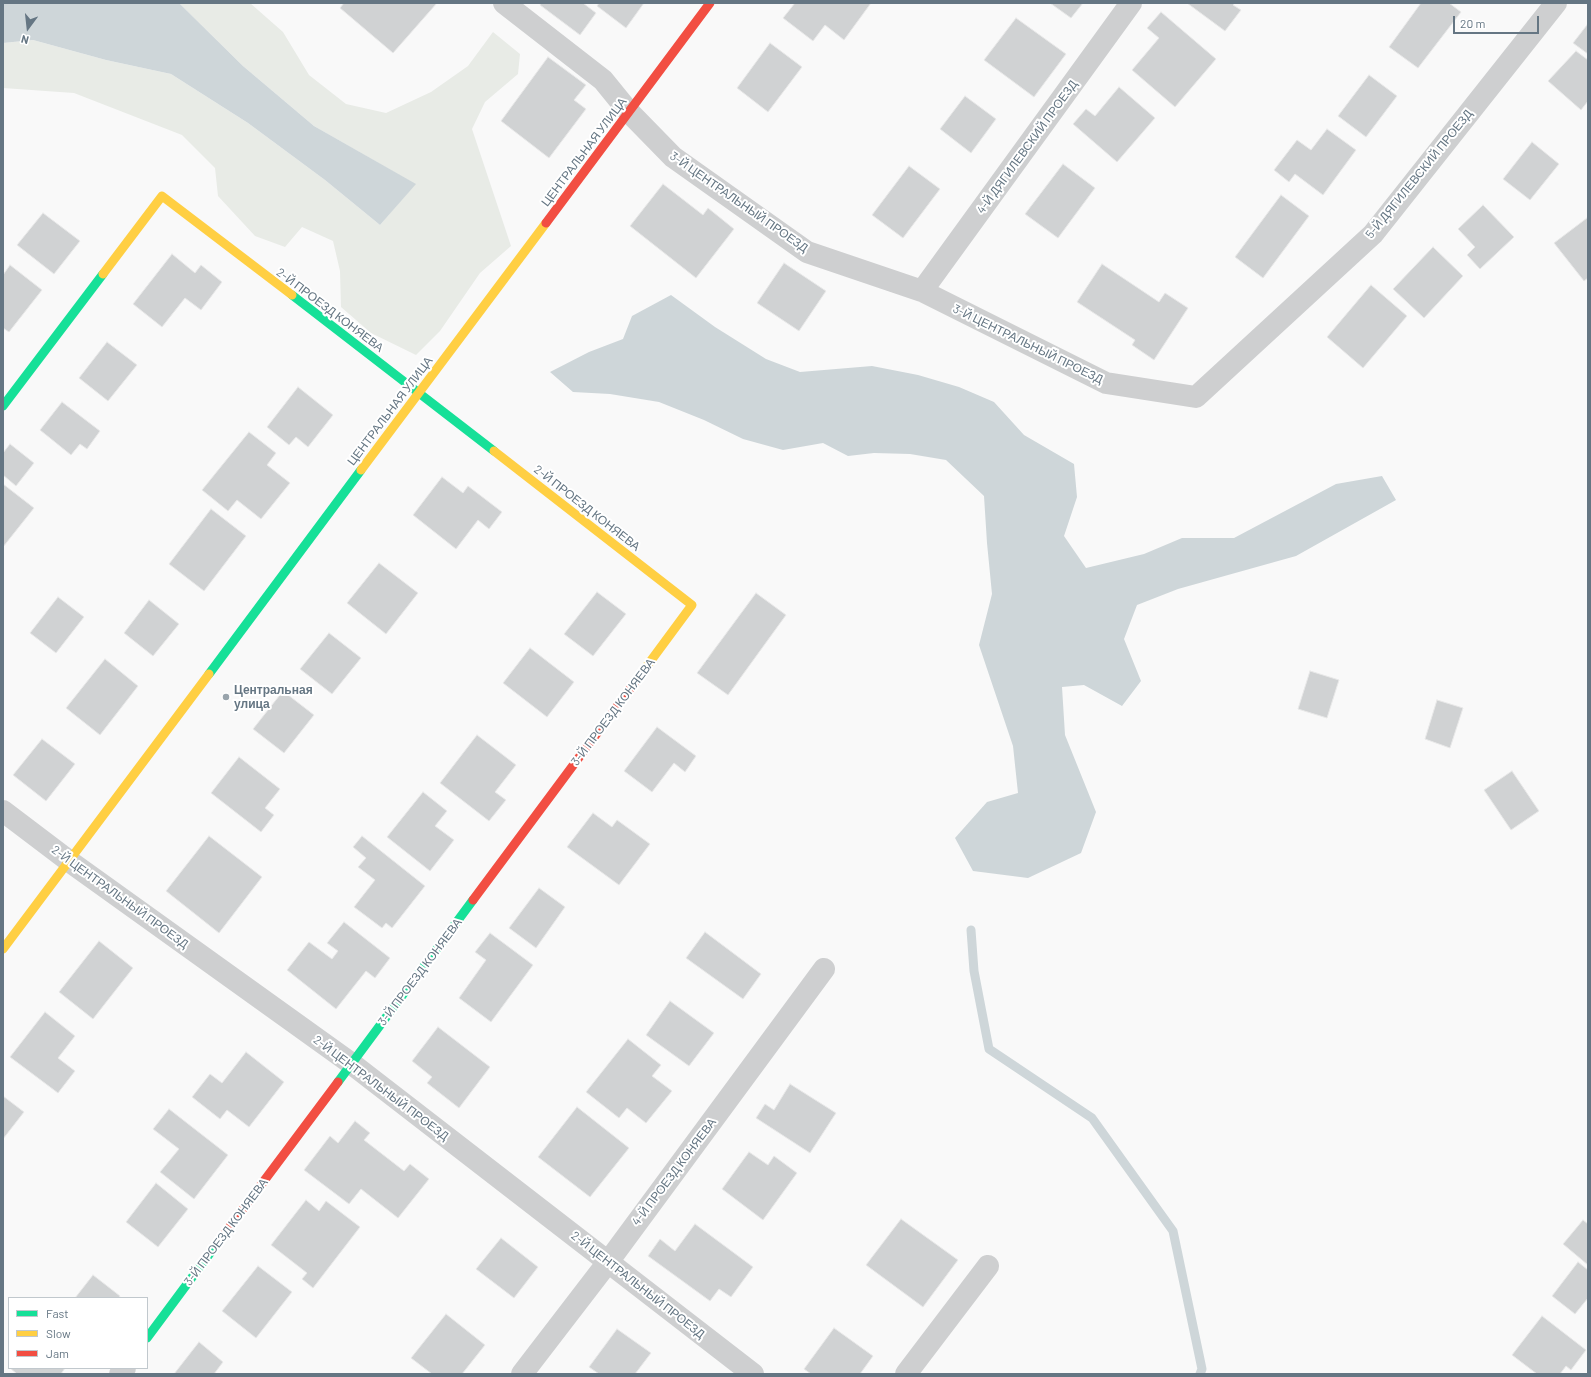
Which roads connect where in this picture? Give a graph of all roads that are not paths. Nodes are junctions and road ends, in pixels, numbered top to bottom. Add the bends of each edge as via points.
1 (504, 3) edge
2 (710, 3) edge
3 (1131, 3) edge
4 (1556, 3) edge
5 (629, 112) junction
6 (922, 291) junction
7 (419, 393) junction
8 (1196, 397) joint
9 (3, 406) edge
10 (692, 605) joint
11 (3, 811) edge
12 (69, 861) junction
13 (3, 949) edge
14 (824, 969) dead end
15 (352, 1064) junction
16 (608, 1262) junction
17 (988, 1266) dead end
18 (148, 1337) edge
19 (522, 1374) edge
20 (753, 1374) edge
21 (906, 1374) edge

1 - 5 street, 3-Й ЦЕНТРАЛЬНЫЙ ПРОЕЗД via 603,80
2 - 5 street, ЦЕНТРАЛЬНАЯ УЛИЦА
3 - 6 street, 4-Й ДЯГИЛЕВСКИЙ ПРОЕЗД
4 - 8 street, 5-Й ДЯГИЛЕВСКИЙ ПРОЕЗД via 1373,234
5 - 6 street, 3-Й ЦЕНТРАЛЬНЫЙ ПРОЕЗД via 673,157 807,252
5 - 7 street, ЦЕНТРАЛЬНАЯ УЛИЦА
6 - 8 street, 3-Й ЦЕНТРАЛЬНЫЙ ПРОЕЗД via 1106,383
7 - 9 street, 2-Й ПРОЕЗД КОНЯЕВА via 162,196
7 - 10 street, 2-Й ПРОЕЗД КОНЯЕВА
7 - 12 street, ЦЕНТРАЛЬНАЯ УЛИЦА
10 - 15 street, 3-Й ПРОЕЗД КОНЯЕВА
11 - 12 street, 2-Й ЦЕНТРАЛЬНЫЙ ПРОЕЗД
12 - 13 street, ЦЕНТРАЛЬНАЯ УЛИЦА
12 - 15 street, 2-Й ЦЕНТРАЛЬНЫЙ ПРОЕЗД
14 - 16 street, 4-Й ПРОЕЗД КОНЯЕВА
15 - 16 street, 2-Й ЦЕНТРАЛЬНЫЙ ПРОЕЗД
15 - 18 street, 3-Й ПРОЕЗД КОНЯЕВА
16 - 19 street, 4-Й ПРОЕЗД КОНЯЕВА
16 - 20 street, 2-Й ЦЕНТРАЛЬНЫЙ ПРОЕЗД
17 - 21 street

